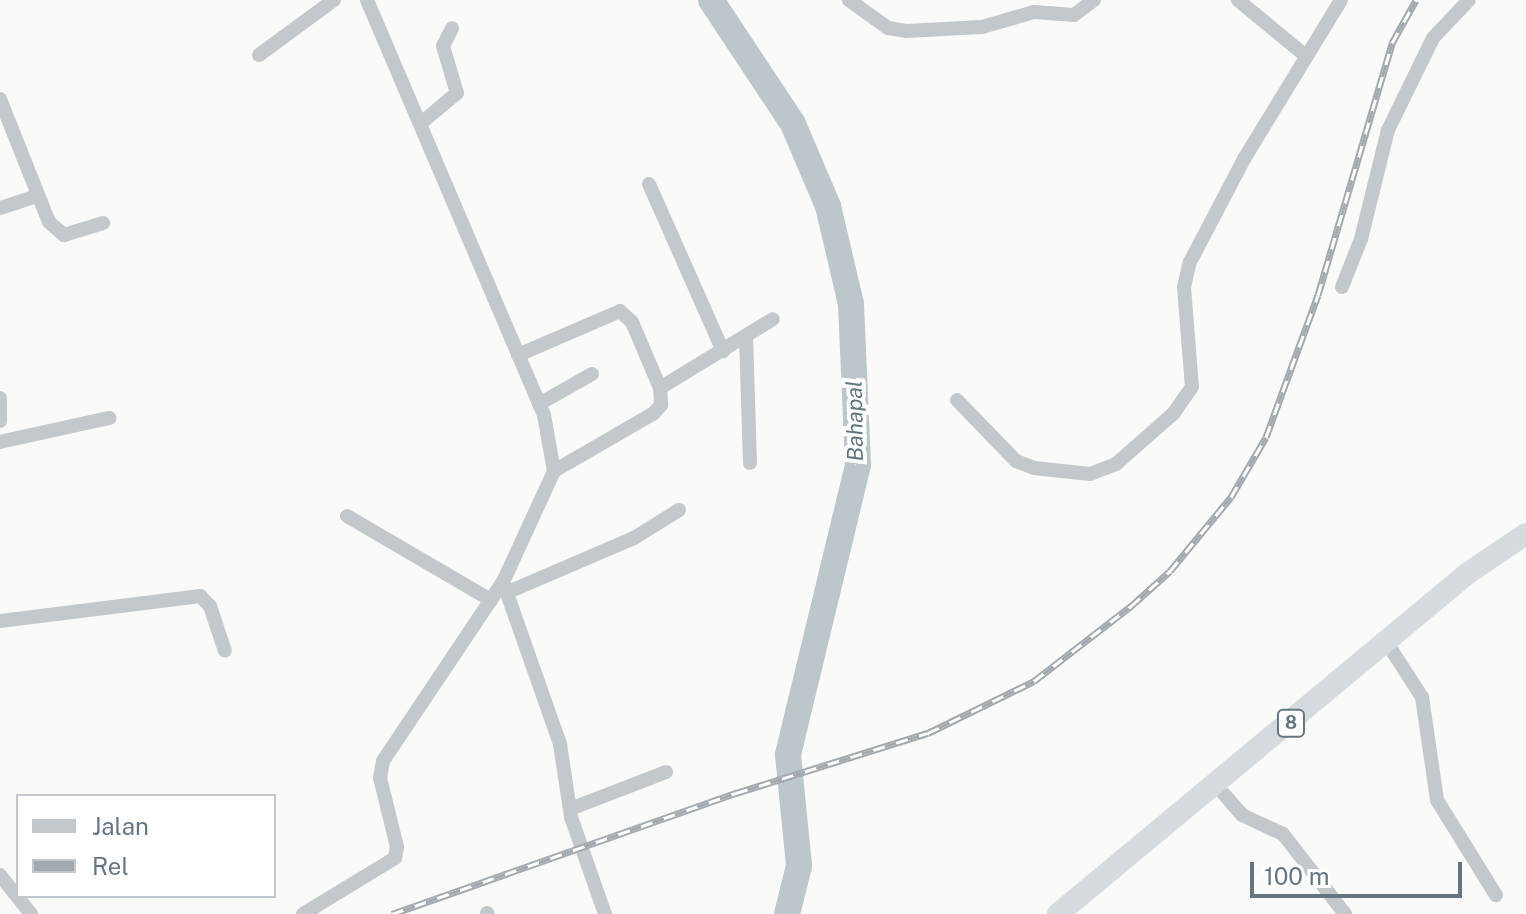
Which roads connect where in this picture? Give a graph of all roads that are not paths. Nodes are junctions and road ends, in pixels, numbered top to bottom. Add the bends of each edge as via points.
1 (334, 0) edge
2 (367, 0) edge
3 (849, 0) edge
4 (1094, 0) edge
5 (1238, 0) edge
6 (1341, 0) edge
7 (1469, 0) edge
8 (452, 28) dead end
9 (259, 55) dead end
10 (1307, 57) junction
11 (0, 99) edge
12 (420, 124) junction
13 (649, 184) dead end
14 (37, 196) junction
15 (0, 208) edge
16 (103, 223) dead end
17 (1342, 287) dead end
18 (773, 319) dead end
19 (746, 336) junction
20 (723, 351) junction
21 (518, 355) junction
22 (592, 374) dead end
23 (660, 388) junction
24 (0, 398) edge
25 (957, 400) dead end
26 (539, 404) junction
27 (109, 418) dead end
28 (0, 421) edge
29 (0, 442) edge
30 (750, 463) dead end
31 (554, 471) junction
32 (679, 510) dead end
33 (347, 516) dead end
34 (1526, 534) edge
35 (505, 587) junction
36 (491, 600) junction
37 (0, 621) edge
38 (1387, 643) junction
39 (225, 651) dead end
40 (666, 772) dead end
41 (1216, 785) junction
42 (570, 809) junction
43 (0, 875) edge
44 (16, 895) edge
45 (1496, 895) dead end
46 (18, 898) edge
47 (601, 912) edge
48 (31, 914) edge
49 (303, 914) edge
50 (1058, 914) edge
51 (1345, 914) edge

1 - 9 street
2 - 12 street
3 - 4 street via 888,28 906,31 982,27 1034,12 1074,15
5 - 10 street
6 - 10 street
7 - 17 street via 1433,38 1388,130 1361,239
8 - 12 street via 443,46 457,93
10 - 25 street via 1244,159 1190,262 1184,287 1192,387 1173,414 1116,464 1090,474 1016,461
11 - 14 street
12 - 21 street
13 - 20 street
14 - 15 street
14 - 16 street via 49,222 64,235
18 - 19 street
19 - 20 street
19 - 30 street
20 - 23 street
21 - 23 street via 620,311 632,322
21 - 26 street
22 - 26 street
23 - 31 street via 662,401 654,413
24 - 28 street
26 - 31 street via 550,433
27 - 29 street
31 - 35 street
32 - 35 street via 634,538
33 - 36 street
34 - 38 highway, 8 via 1468,573
35 - 36 street
35 - 42 street via 560,744
36 - 49 street via 381,766 395,858
37 - 39 street via 200,596 210,606
38 - 41 highway, 8
38 - 45 street via 1422,697 1437,800
40 - 42 street
41 - 50 highway, 8
41 - 51 street via 1242,815 1283,834
42 - 47 street
43 - 44 street
46 - 48 street

